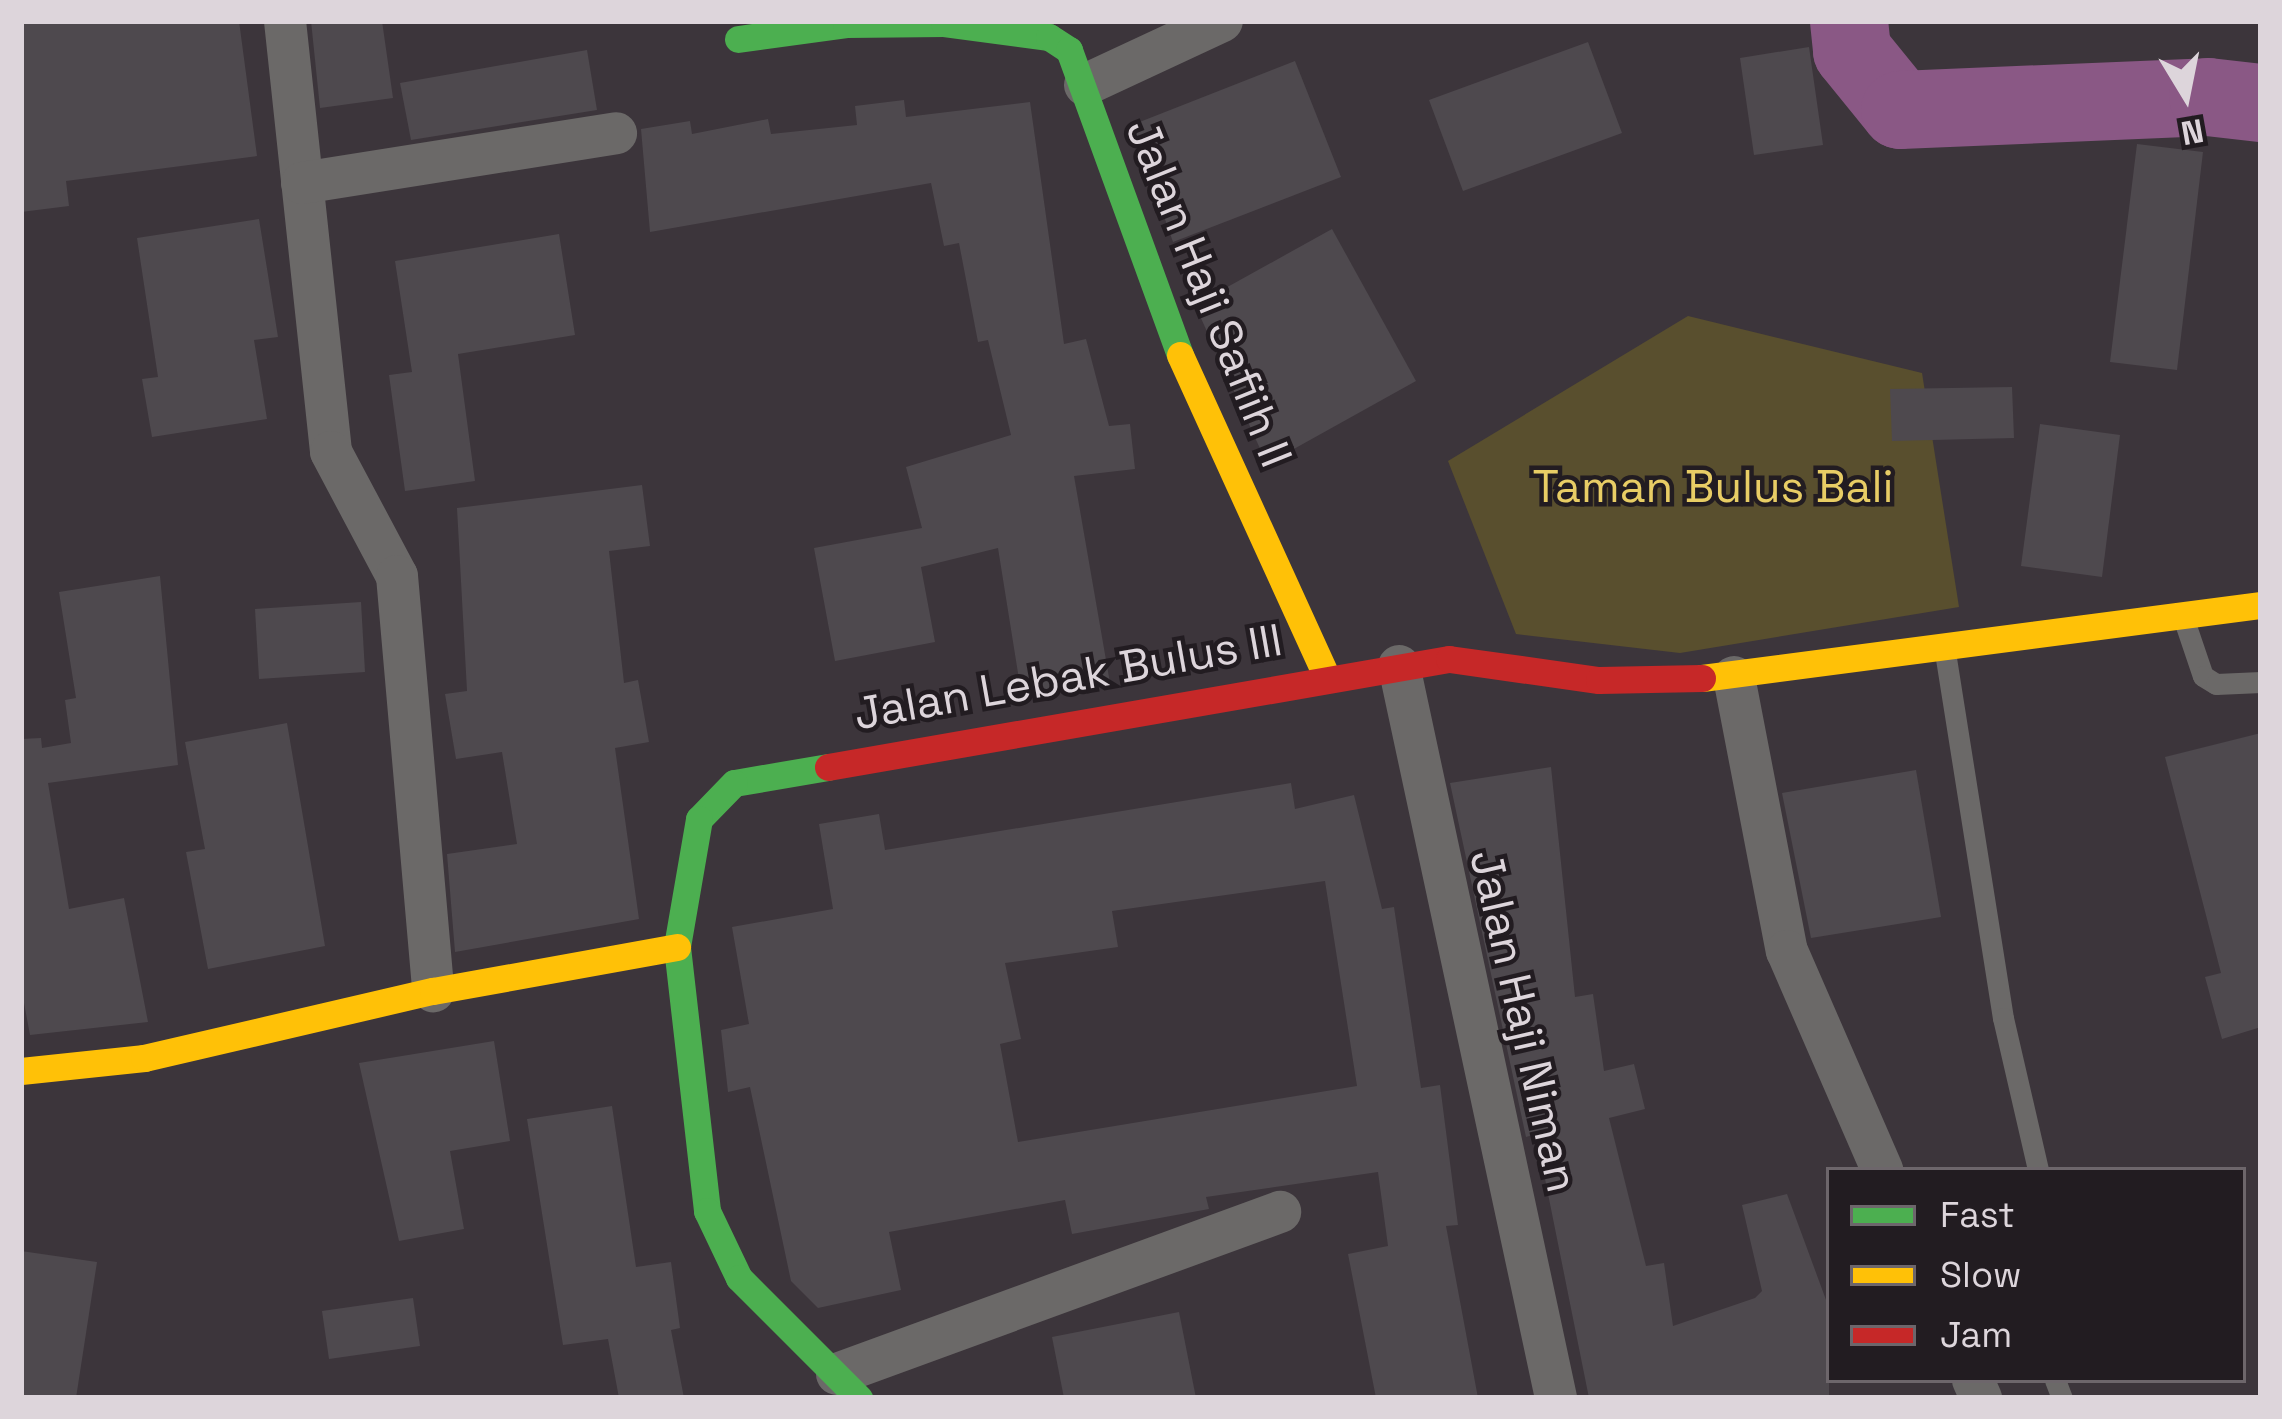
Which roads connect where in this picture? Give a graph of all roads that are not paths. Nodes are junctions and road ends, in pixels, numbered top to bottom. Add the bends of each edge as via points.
1 (285, 21) edge
2 (1222, 21) edge
3 (738, 39) dead end
4 (1074, 52) edge
5 (616, 133) dead end
6 (302, 183) junction
7 (2261, 605) edge
8 (2182, 614) junction
9 (1944, 646) junction
10 (1399, 666) junction
11 (1326, 676) junction
12 (1734, 676) junction
13 (2261, 682) edge
14 (677, 947) junction
15 (434, 991) junction
16 (21, 1071) edge
17 (1881, 1167) edge
18 (2037, 1167) edge
19 (1280, 1212) dead end
20 (848, 1386) edge
21 (1556, 1398) edge

1 - 6 street
2 - 4 street
3 - 4 street via 846,24 944,23 1049,37
4 - 11 street, Jalan Haji Safiih II via 1164,320
5 - 6 street
6 - 15 street via 331,452 398,576
7 - 8 street, Jalan Lebak Bulus III
8 - 9 street, Jalan Lebak Bulus III
8 - 13 lane via 2203,676 2216,684
9 - 12 street, Jalan Lebak Bulus III
9 - 18 lane via 2003,1018
10 - 11 street, Jalan Lebak Bulus III
10 - 12 street, Jalan Lebak Bulus III via 1449,659 1599,680
10 - 21 street, Jalan Haji Niman
11 - 14 street, Jalan Lebak Bulus III via 734,783 699,819
12 - 17 street via 1787,951
14 - 15 street
14 - 20 street, Jalan Lebak Bulus III via 707,1211 739,1278
15 - 16 street via 144,1058
19 - 20 street

